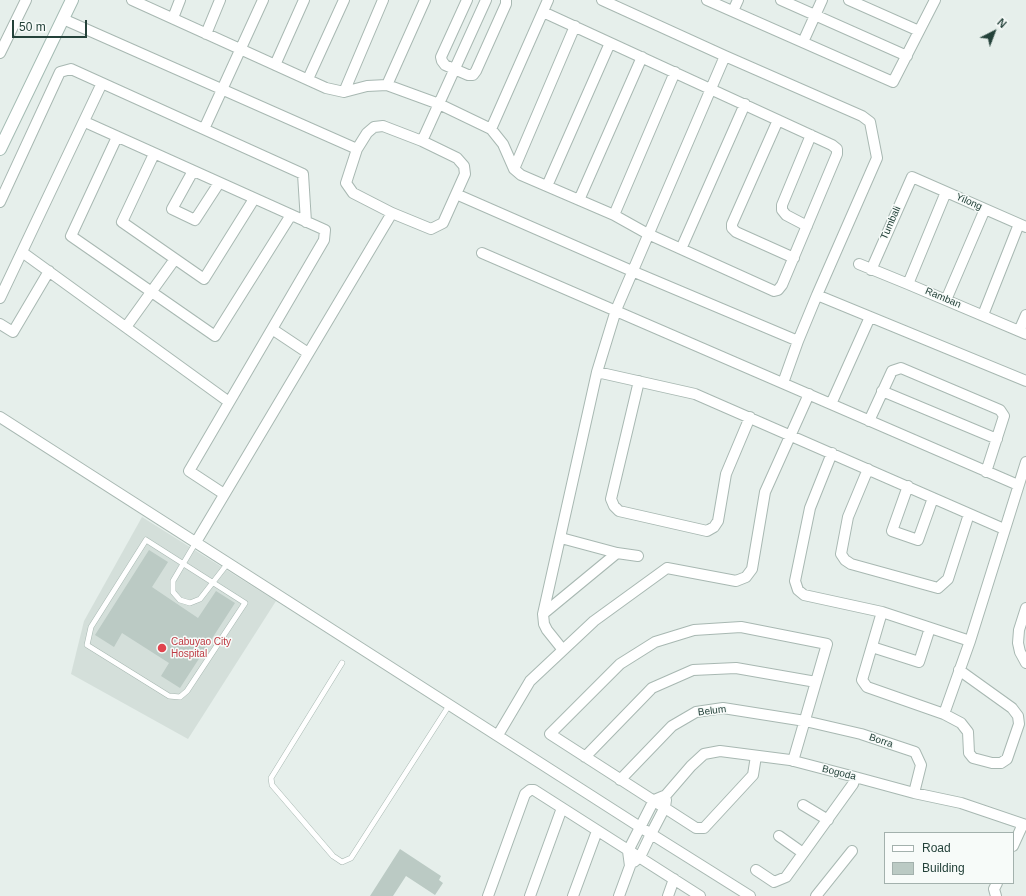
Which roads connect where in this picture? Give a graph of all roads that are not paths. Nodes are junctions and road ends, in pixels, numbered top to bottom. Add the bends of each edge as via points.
1 (26, 0) edge
2 (72, 0) edge
3 (132, 0) edge
4 (180, 0) edge
5 (220, 0) edge
6 (263, 0) edge
7 (304, 0) edge
8 (344, 0) edge
9 (383, 0) edge
10 (425, 0) edge
11 (467, 0) edge
12 (486, 0) edge
13 (506, 0) edge
14 (548, 0) edge
15 (602, 0) edge
16 (707, 0) edge
17 (738, 0) edge
18 (781, 0) edge
19 (822, 0) edge
20 (849, 0) edge
21 (935, 0) edge
22 (733, 11) junction
23 (543, 12) junction
24 (815, 16) junction
25 (172, 18) junction
26 (63, 19) junction
27 (575, 26) junction
28 (919, 31) junction
29 (206, 34) junction
30 (803, 42) junction
31 (610, 43) junction
32 (240, 49) junction
33 (0, 53) edge
34 (725, 56) junction
35 (906, 56) junction
36 (642, 57) junction
37 (275, 65) junction
38 (454, 70) junction
39 (675, 72) junction
40 (308, 79) junction
41 (102, 83) junction
42 (387, 85) junction
43 (711, 88) junction
44 (222, 90) junction
45 (344, 92) junction
46 (439, 104) junction
47 (745, 104) junction
48 (778, 120) junction
49 (85, 122) junction
50 (204, 129) junction
51 (491, 129) junction
52 (811, 135) junction
53 (118, 137) junction
54 (422, 141) junction
55 (0, 149) edge
56 (357, 149) junction
57 (154, 154) junction
58 (514, 169) junction
59 (193, 171) junction
60 (912, 177) joint
61 (219, 183) junction
62 (547, 186) junction
63 (946, 192) junction
64 (456, 194) junction
65 (254, 199) junction
66 (579, 200) junction
67 (0, 202) edge
68 (985, 209) junction
69 (392, 213) junction
70 (291, 215) junction
71 (614, 215) junction
72 (306, 222) junction
73 (807, 226) junction
74 (1023, 226) edge
75 (648, 234) junction
76 (681, 249) junction
77 (22, 252) junction
78 (482, 253) dead end
79 (794, 258) junction
80 (175, 259) junction
81 (859, 264) dead end
82 (871, 270) junction
83 (49, 271) junction
84 (632, 271) junction
85 (908, 284) junction
86 (151, 292) junction
87 (817, 296) junction
88 (0, 298) edge
89 (946, 300) junction
90 (616, 310) junction
91 (983, 315) junction
92 (1026, 315) edge
93 (870, 317) junction
94 (0, 324) edge
95 (126, 327) junction
96 (272, 329) junction
97 (1023, 332) edge
98 (798, 341) junction
99 (308, 353) junction
100 (597, 372) junction
101 (639, 381) junction
102 (1026, 381) edge
103 (783, 383) junction
104 (882, 391) junction
105 (809, 394) junction
106 (230, 402) junction
107 (831, 404) junction
108 (0, 417) edge
109 (750, 417) junction
110 (869, 421) junction
111 (790, 434) junction
112 (997, 439) junction
113 (832, 453) junction
114 (1026, 462) edge
115 (868, 469) junction
116 (986, 472) junction
117 (1018, 485) junction
118 (908, 486) junction
119 (224, 494) junction
120 (933, 498) junction
121 (969, 514) junction
122 (1004, 529) junction
123 (561, 538) junction
124 (196, 542) junction
125 (617, 553) junction
126 (638, 556) dead end
127 (182, 563) junction
128 (228, 563) junction
129 (213, 583) junction
130 (1026, 608) edge
131 (882, 612) junction
132 (544, 614) junction
133 (930, 628) junction
134 (970, 641) junction
135 (872, 647) junction
136 (563, 650) junction
137 (342, 663) dead end
138 (1026, 663) edge
139 (959, 670) junction
140 (816, 682) junction
141 (450, 704) junction
142 (944, 714) junction
143 (805, 720) junction
144 (498, 735) junction
145 (756, 756) junction
146 (585, 757) junction
147 (793, 761) junction
148 (855, 777) junction
149 (620, 780) junction
150 (914, 794) junction
151 (666, 795) junction
152 (654, 800) junction
153 (803, 805) dead end
154 (665, 807) junction
155 (562, 808) junction
156 (828, 820) junction
157 (1024, 825) edge
158 (640, 827) junction
159 (598, 831) junction
160 (652, 834) junction
161 (779, 836) dead end
162 (1014, 844) edge
163 (628, 851) junction
164 (852, 851) dead end
165 (803, 853) junction
166 (640, 857) junction
167 (630, 866) junction
168 (756, 870) dead end
169 (674, 879) junction
170 (996, 884) edge
171 (488, 896) edge
172 (530, 896) edge
173 (573, 896) edge
174 (619, 896) edge
175 (668, 896) edge
176 (700, 896) edge
177 (750, 896) edge
178 (816, 896) edge
179 (996, 896) edge

1 - 33 street
2 - 26 street
3 - 25 street
4 - 25 street
5 - 29 street
6 - 32 street
7 - 37 street
8 - 40 street
9 - 45 street
10 - 42 street
11 - 38 street via 441,57 445,65
12 - 38 street
13 - 38 street via 476,71 473,75 468,75
14 - 23 street
15 - 34 street
16 - 22 street
17 - 22 street
18 - 24 street
19 - 24 street
20 - 28 street
21 - 28 street
22 - 30 street
23 - 27 street
23 - 51 street
24 - 30 street
24 - 35 street
25 - 29 street
26 - 44 street
26 - 55 street
27 - 31 street
27 - 58 street
28 - 35 street
29 - 32 street
30 - 35 street via 893,82
31 - 36 street
31 - 62 street
32 - 37 street
32 - 44 street
34 - 43 street
34 - 87 street via 862,116 870,122 877,158
36 - 39 street
36 - 66 street
37 - 40 street
38 - 46 street
39 - 43 street
39 - 71 street
40 - 45 street via 326,88
41 - 49 street
41 - 50 street
41 - 67 street via 71,68 60,72
42 - 45 street via 367,86
42 - 46 street
43 - 47 street
43 - 75 street
44 - 50 street
44 - 56 street
46 - 51 street
46 - 54 street
47 - 48 street
47 - 76 street
48 - 52 street
48 - 79 street via 732,228
49 - 53 street
49 - 77 street
50 - 72 street via 303,174
51 - 58 street via 503,144
52 - 73 street via 782,205 786,215
52 - 73 street via 832,145 837,154
53 - 57 street
53 - 86 street via 71,236
54 - 56 street via 378,126 367,133
54 - 64 street via 457,158 464,166 465,174
56 - 69 street via 346,183 353,193
57 - 59 street
57 - 80 street via 122,222
58 - 62 street via 521,175
59 - 61 street
59 - 61 street via 172,209 195,220
60 - 63 street, Yilong
60 - 82 street, Tumbali
61 - 65 street
62 - 66 street
63 - 68 street, Yilong
63 - 85 street
64 - 69 street via 443,223 431,229
64 - 84 street
65 - 70 street
65 - 80 street via 204,279
66 - 71 street
68 - 74 street, Yilong
68 - 89 street
69 - 99 street
70 - 72 street
70 - 86 street via 215,336
71 - 75 street
72 - 96 street via 325,230 324,240
73 - 79 street
74 - 91 street
75 - 76 street
75 - 84 street
76 - 79 street via 774,291 782,285
77 - 83 street
77 - 88 street
78 - 90 street
80 - 86 street
81 - 82 street, Ramban
82 - 85 street, Ramban
83 - 94 street via 13,332
83 - 95 street
84 - 90 street
84 - 98 street
85 - 89 street, Ramban
86 - 95 street
87 - 93 street
87 - 98 street
89 - 91 street, Ramban
90 - 100 street
90 - 103 street
91 - 97 street, Ramban
92 - 97 street
93 - 102 street
93 - 107 street
95 - 106 street
96 - 99 street
96 - 106 street
98 - 103 street
99 - 119 street
100 - 101 street
100 - 123 street
101 - 109 street via 695,394
101 - 109 street via 611,499 619,511 707,531 714,527 718,521 726,474
103 - 105 street
104 - 110 street
104 - 112 street
104 - 112 street via 892,371 901,368 1000,410 1004,416
105 - 107 street
105 - 111 street
106 - 119 street via 189,471
107 - 110 street
108 - 124 street
109 - 111 street
110 - 116 street
111 - 113 street
111 - 136 street via 765,492 752,568 746,577 736,581 668,568 594,621
112 - 116 street
113 - 115 street
113 - 131 street via 810,508 795,581 798,590 804,595
114 - 117 street
115 - 118 street
115 - 121 street via 848,517 841,554 851,564 938,588 948,579
116 - 117 street
117 - 122 street
118 - 120 street
118 - 120 street via 892,531 918,540
119 - 124 street
120 - 121 street
121 - 122 street
122 - 134 street
123 - 125 street
123 - 132 street
124 - 127 lane
124 - 128 street
125 - 126 street
125 - 132 street
127 - 129 lane
127 - 129 lane via 172,586 173,592 180,600 196,602
127 - 129 lane via 146,540 91,627 87,645 169,696 180,697 187,691 245,603
128 - 129 lane
128 - 141 street
130 - 138 street via 1018,642
131 - 133 street
131 - 135 street
132 - 136 street via 547,630
133 - 134 street
133 - 135 street via 919,662
134 - 139 street
135 - 142 street via 862,680 867,687
136 - 144 street via 530,682
137 - 141 lane via 271,778 272,785 277,791 333,856 342,862 351,858
139 - 142 street
139 - 142 street via 1012,708 1018,716 1019,724 1007,759 1001,763 992,763 973,758 968,753 968,732 961,723
140 - 143 street
140 - 146 street via 736,668 693,670 652,688
140 - 146 street via 827,644 741,628 694,630 655,642 620,664 550,734
141 - 144 street
143 - 147 street
143 - 149 street, Belum via 723,708 696,712 672,726
143 - 150 street, Borra via 861,734 915,752 921,764
144 - 158 street
145 - 147 street, Bogoda
145 - 151 street, Bogoda via 720,751 704,754
145 - 154 street via 753,775 704,828 696,828
146 - 149 street
147 - 148 street, Bogoda
148 - 150 street, Bogoda
148 - 156 street
149 - 152 street
150 - 157 street, Bogoda via 961,804
151 - 152 street, Bogoda
151 - 154 street
152 - 154 street
152 - 158 street
153 - 156 street
154 - 160 street
155 - 159 street
155 - 171 street via 534,790 525,794
155 - 172 street
156 - 165 street
157 - 162 street
158 - 160 street
158 - 163 street
159 - 163 street
159 - 173 street
160 - 166 street
160 - 177 street
161 - 165 street
163 - 166 street
163 - 167 street
164 - 178 street
165 - 168 street via 786,877 774,882
166 - 167 street
166 - 169 street
167 - 174 street
169 - 175 street
169 - 176 street
170 - 179 street via 994,889

